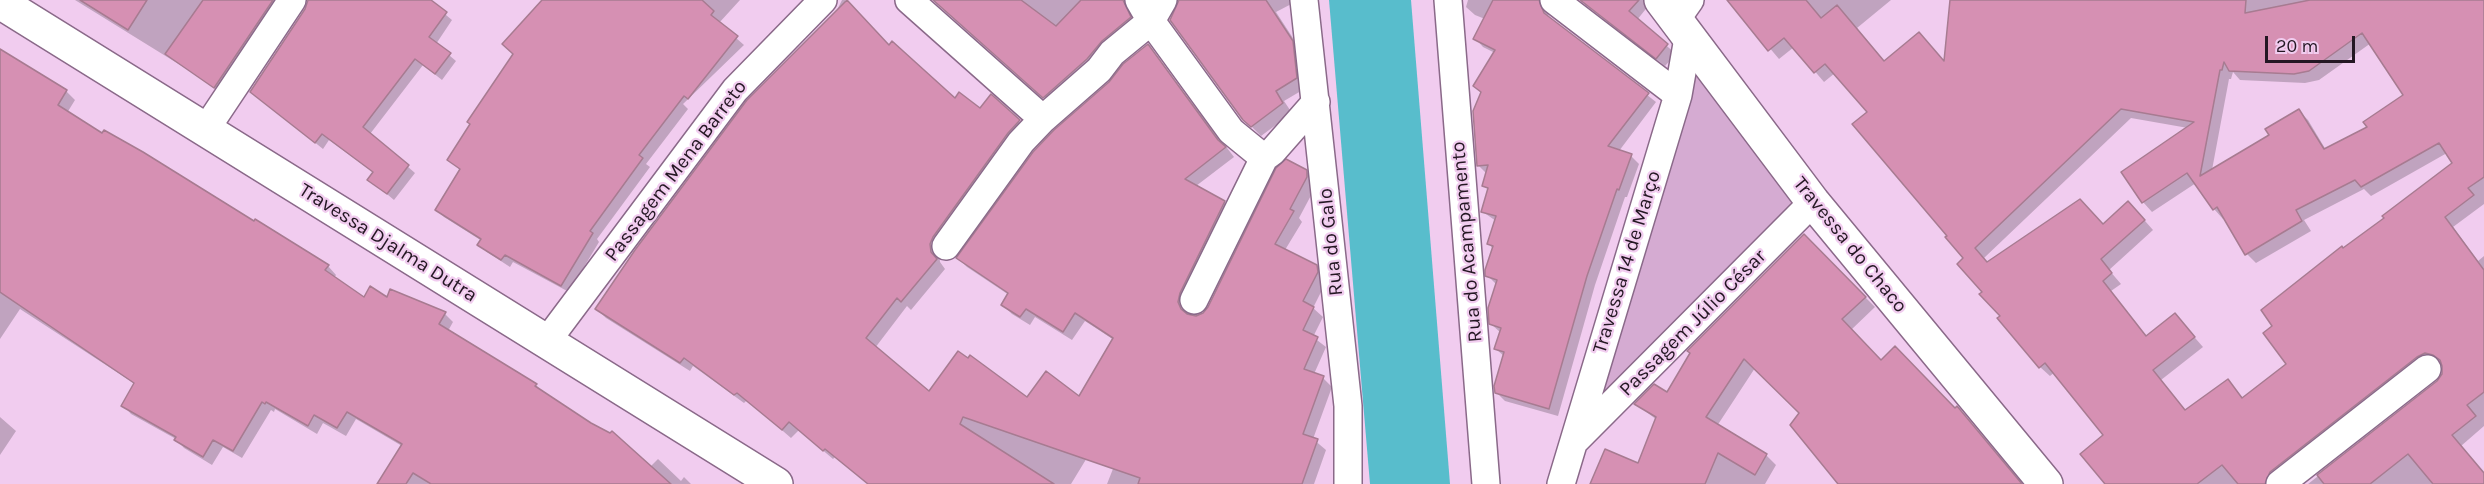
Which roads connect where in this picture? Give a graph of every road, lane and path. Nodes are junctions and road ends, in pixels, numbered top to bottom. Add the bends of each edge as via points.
1 (292, 0) edge
2 (909, 0) edge
3 (1304, 0) edge
4 (1448, 0) edge
5 (1554, 0) edge
6 (0, 2) edge
7 (813, 3) edge
8 (1151, 7) edge
9 (1679, 15) edge
10 (1678, 94) junction
11 (1316, 102) junction
12 (1043, 119) junction
13 (206, 129) junction
14 (1264, 158) junction
15 (1813, 202) junction
16 (946, 246) dead end
17 (1194, 300) dead end
18 (547, 341) junction
19 (2427, 369) dead end
20 (1572, 444) junction
21 (776, 484) edge
22 (1348, 484) edge
23 (1486, 484) edge
24 (1561, 484) edge
25 (2046, 484) edge
26 (2280, 484) edge

1 - 13 street
2 - 12 street
3 - 11 street, Rua do Galo
4 - 23 street, Rua do Acampamento
5 - 10 street
6 - 13 street, Travessa Djalma Dutra
7 - 18 street, Passagem Mena Barreto via 735,90
8 - 12 street via 1099,70
8 - 14 street via 1231,131
9 - 10 street, Travessa 14 de Março
9 - 15 street, Travessa do Chaco
10 - 20 street, Travessa 14 de Março
11 - 14 street
11 - 22 street, Rua do Galo via 1348,406
12 - 16 street via 1021,142
13 - 18 street, Travessa Djalma Dutra
14 - 17 street
15 - 20 street, Passagem Júlio César
15 - 25 street, Travessa do Chaco
18 - 21 street, Travessa Djalma Dutra
19 - 26 street
20 - 24 street, Travessa 14 de Março

